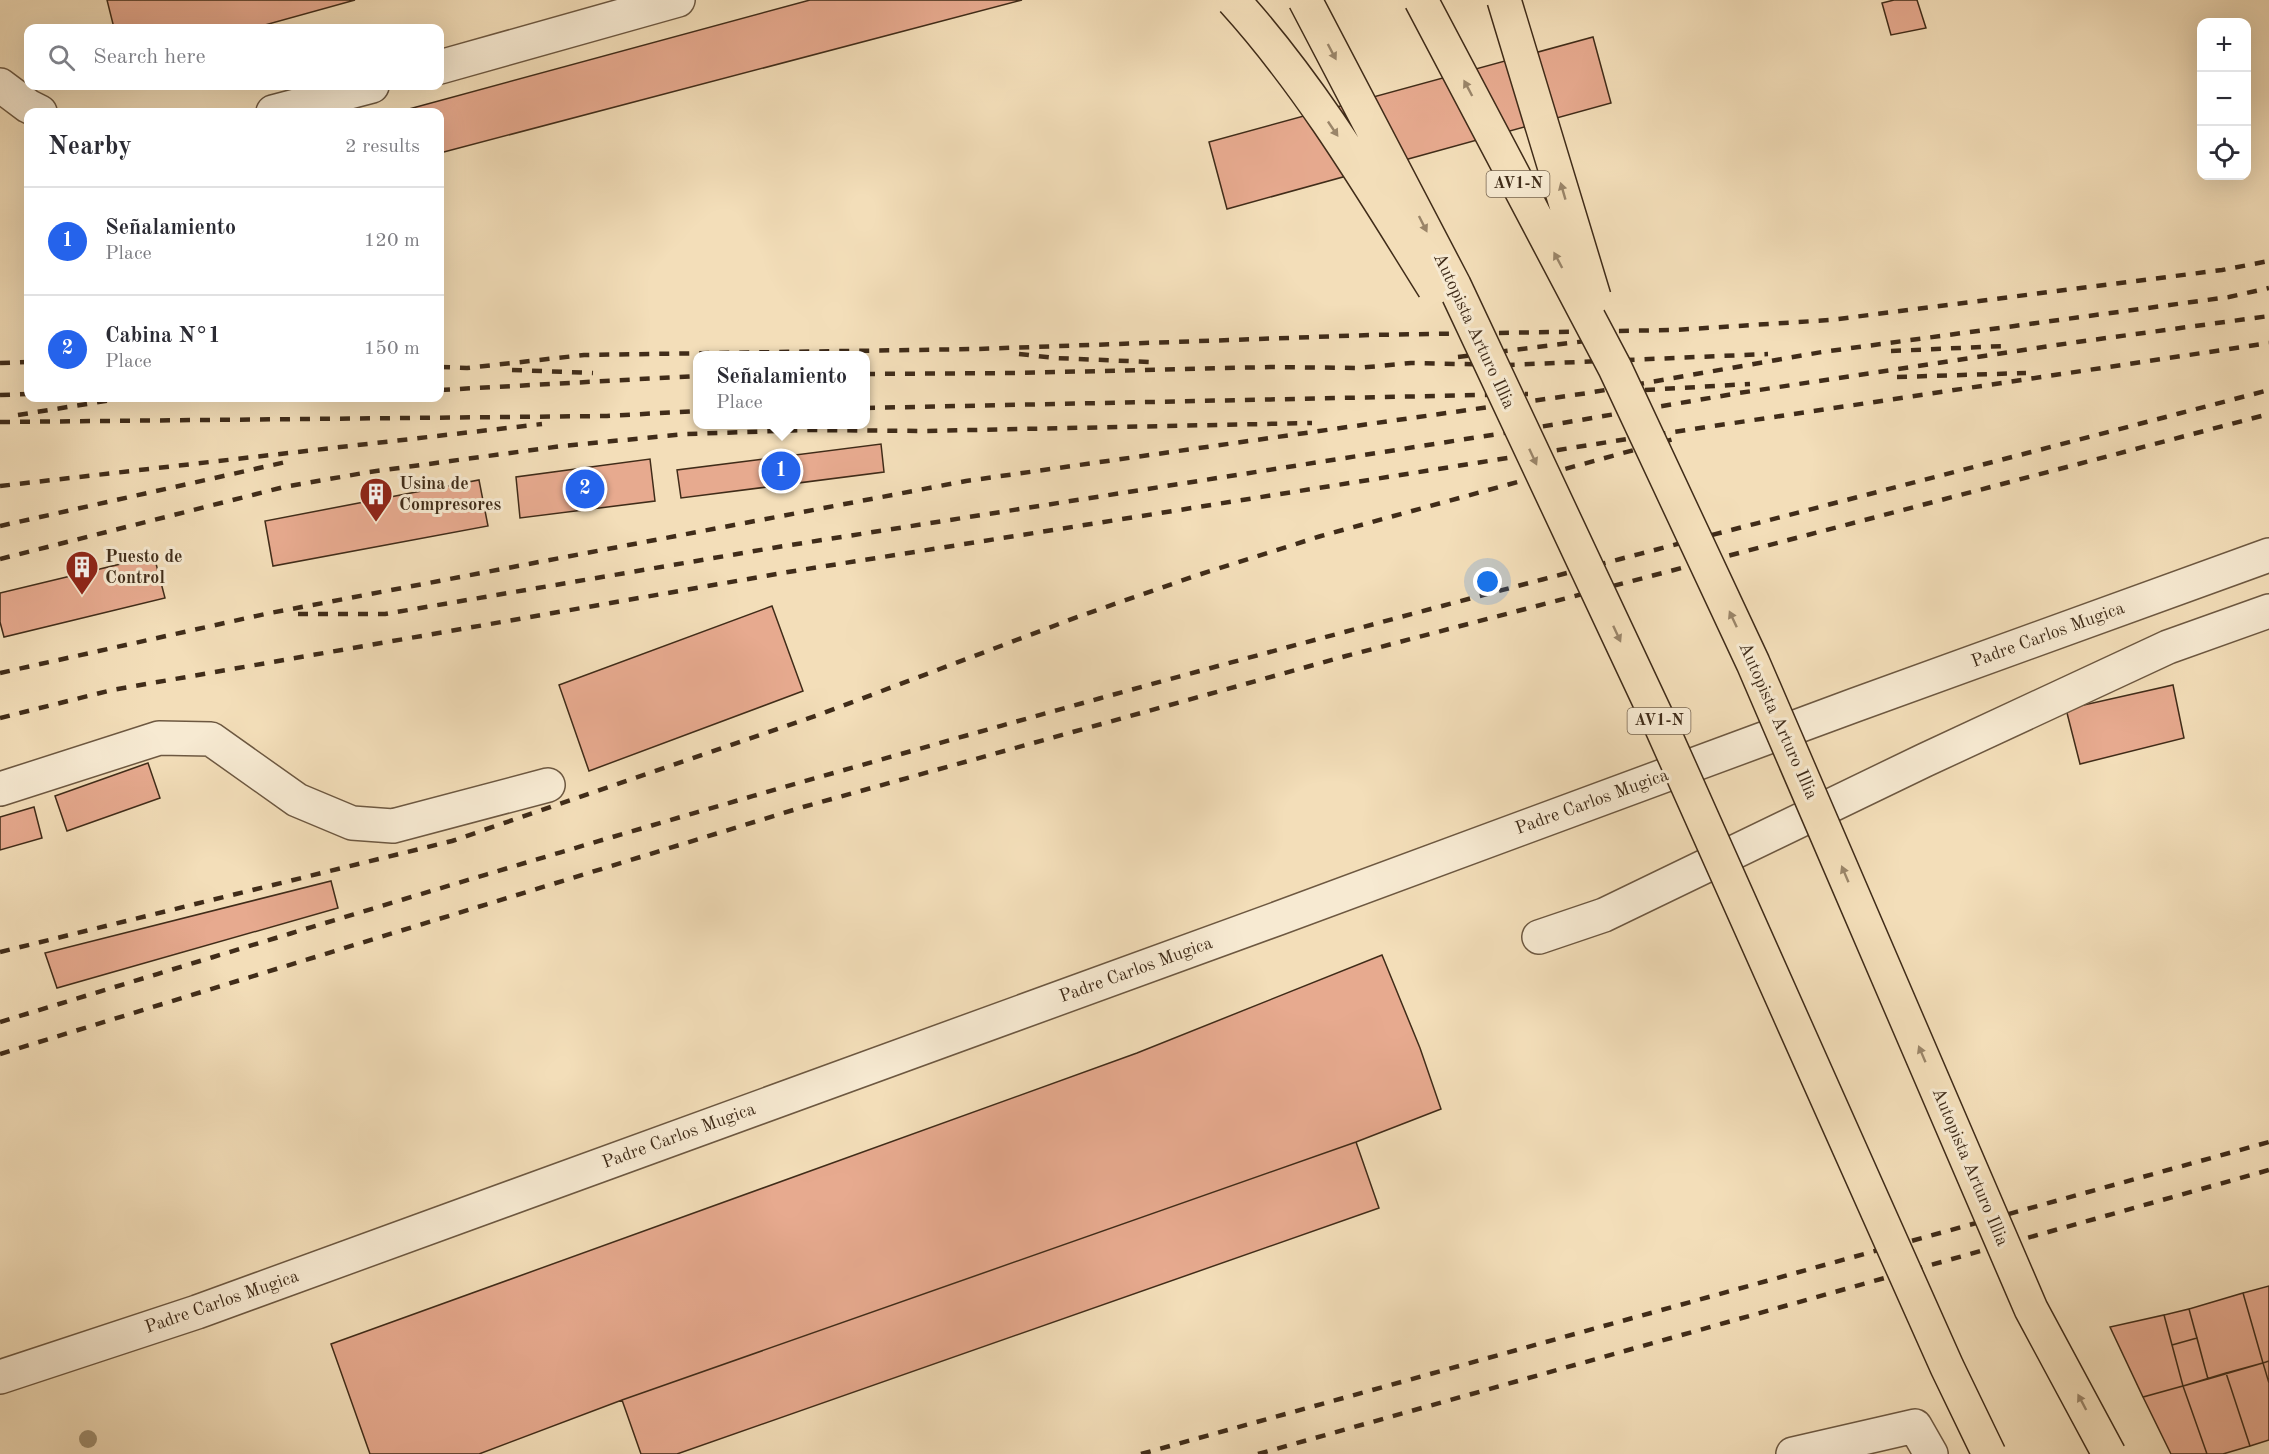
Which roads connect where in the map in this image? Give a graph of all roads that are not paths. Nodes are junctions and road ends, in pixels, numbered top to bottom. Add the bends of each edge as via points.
1 (678, 0) edge
2 (1233, 0) edge
3 (1305, 0) edge
4 (1421, 0) edge
5 (1504, 0) edge
6 (444, 66) edge
7 (0, 85) edge
8 (357, 90) edge
9 (32, 108) edge
10 (288, 108) edge
11 (1615, 368) junction
12 (1516, 421) junction
13 (2269, 555) edge
14 (2269, 610) edge
15 (548, 785) dead end
16 (0, 789) edge
17 (1539, 936) dead end
18 (0, 1377) edge
19 (1792, 1454) edge
20 (1931, 1454) edge
21 (1989, 1454) edge
22 (2109, 1454) edge

1 - 6 street
2 -> 12 highway, bridge via 1302,85 1348,152
3 -> 12 highway, Autopista Arturo Illia / AV1-N, bridge via 1454,285
11 -> 4 highway, Autopista Arturo Illia / AV1-N, bridge
11 -> 5 highway, bridge
7 - 9 street
8 - 10 street
22 -> 11 highway, Autopista Arturo Illia / AV1-N, bridge via 2031,1309 1753,663
12 -> 21 highway, Autopista Arturo Illia / AV1-N, bridge via 1661,726
13 - 18 street, Padre Carlos Mugica via 197,1312
14 - 17 street via 2168,647 1604,915
15 - 16 street via 393,826 352,823 297,800 211,739 159,738
19 - 20 street via 1915,1426

